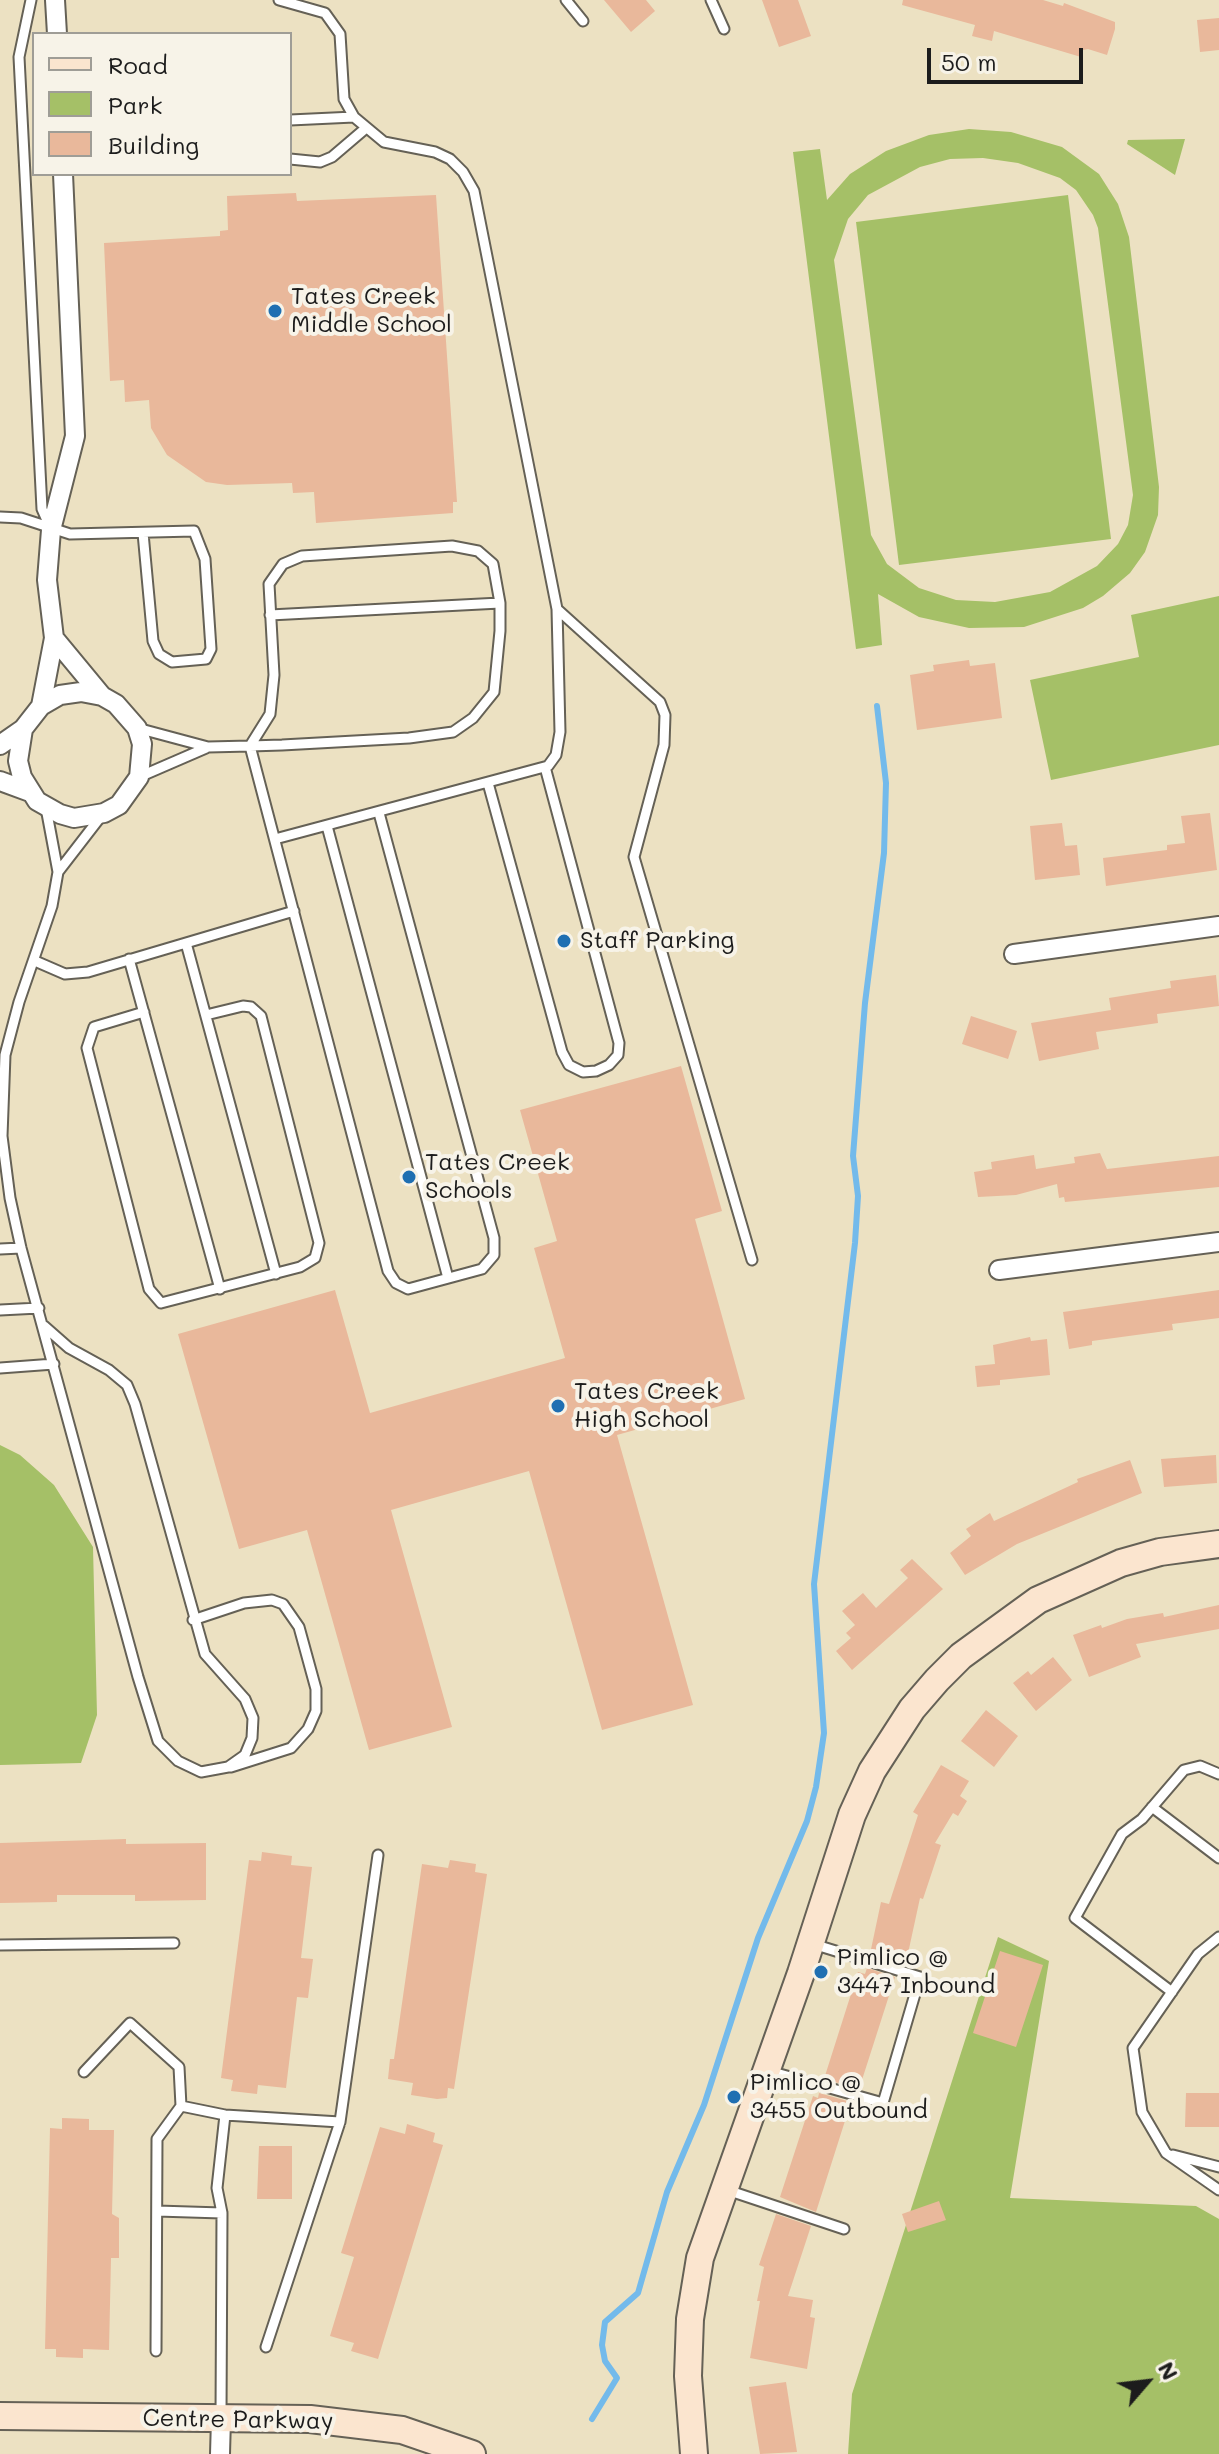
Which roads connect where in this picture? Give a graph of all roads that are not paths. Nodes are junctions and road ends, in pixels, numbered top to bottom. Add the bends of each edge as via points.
1 (31, 0) edge
2 (55, 0) edge
3 (279, 0) edge
4 (566, 0) edge
5 (711, 0) edge
6 (583, 21) dead end
7 (724, 29) dead end
8 (57, 32) edge
9 (354, 117) junction
10 (292, 120) edge
11 (366, 128) junction
12 (292, 159) edge
13 (63, 176) edge
14 (0, 517) edge
15 (51, 530) junction
16 (143, 533) junction
17 (500, 603) junction
18 (557, 609) junction
19 (270, 615) junction
20 (54, 638) junction
21 (102, 696) junction
22 (41, 706) junction
23 (137, 728) junction
24 (23, 729) junction
25 (0, 745) edge
26 (250, 746) junction
27 (208, 747) junction
28 (545, 767) junction
29 (139, 777) junction
30 (0, 781) edge
31 (488, 783) junction
32 (30, 792) junction
33 (46, 808) junction
34 (104, 813) junction
35 (379, 813) junction
36 (327, 826) junction
37 (275, 839) junction
38 (58, 872) junction
39 (294, 911) junction
40 (1219, 926) edge
41 (186, 943) junction
42 (1014, 954) dead end
43 (129, 959) junction
44 (35, 961) junction
45 (144, 1012) junction
46 (206, 1015) junction
47 (1219, 1242) edge
48 (21, 1248) junction
49 (0, 1249) edge
50 (752, 1260) dead end
51 (999, 1270) dead end
52 (276, 1274) junction
53 (448, 1278) junction
54 (220, 1289) junction
55 (39, 1308) junction
56 (0, 1310) edge
57 (44, 1326) junction
58 (54, 1364) junction
59 (0, 1368) edge
60 (1219, 1544) edge
61 (193, 1620) junction
62 (228, 1767) junction
63 (1219, 1774) edge
64 (1152, 1807) junction
65 (378, 1855) dead end
66 (1219, 1858) edge
67 (1219, 1937) edge
68 (174, 1943) dead end
69 (810, 1943) junction
70 (0, 1945) edge
71 (1172, 1992) junction
72 (766, 2070) junction
73 (84, 2072) dead end
74 (181, 2106) junction
75 (225, 2115) junction
76 (340, 2122) junction
77 (1166, 2153) junction
78 (1219, 2167) edge
79 (723, 2189) junction
80 (1219, 2190) edge
81 (157, 2211) junction
82 (222, 2213) junction
83 (844, 2229) dead end
84 (266, 2347) dead end
85 (156, 2351) dead end
86 (0, 2416) edge
87 (221, 2419) junction
88 (220, 2454) edge
89 (472, 2454) edge
90 (694, 2454) edge

1 - 15 lane via 19,57 42,509
2 - 8 street
3 - 9 lane via 325,13 340,34 344,99
4 - 6 lane
5 - 7 lane
9 - 10 lane
9 - 11 lane
11 - 12 lane via 332,157 320,162
11 - 18 lane via 384,142 450,159 474,191
13 - 15 street via 75,436
14 - 15 lane via 21,518
15 - 16 lane
15 - 20 street via 47,580
16 - 16 lane via 194,531 200,538 211,649 206,659 172,662 159,654 153,641
17 - 19 lane
17 - 19 lane via 493,564 478,551 452,546 302,556 283,564 269,584
17 - 26 lane via 494,692 453,732
18 - 28 lane via 560,732 556,755
18 - 50 lane via 660,702 665,715 664,745 634,857
19 - 26 lane via 270,714
20 - 21 street
20 - 22 street
21 - 22 street via 60,695
21 - 23 street via 128,714
22 - 24 street
23 - 27 lane
23 - 29 street via 142,744
24 - 25 street
24 - 32 street via 18,761
26 - 27 lane
26 - 37 lane
27 - 29 lane
28 - 31 lane
28 - 31 lane via 619,1043 618,1055 596,1071 569,1065 562,1052
29 - 34 street via 119,805
30 - 32 street
31 - 35 lane
32 - 33 street
33 - 34 street via 74,818
33 - 38 lane
34 - 38 lane
35 - 36 lane
35 - 53 lane via 494,1238 494,1255 482,1269
36 - 37 lane
36 - 53 lane
37 - 39 lane
38 - 44 lane
39 - 41 lane
39 - 53 lane via 388,1271 408,1289
40 - 42 street
41 - 43 lane
41 - 46 lane
43 - 44 lane via 65,974
43 - 45 lane
44 - 48 lane via 5,1055 2,1136
45 - 54 lane
45 - 54 lane via 94,1027 87,1048 149,1289 161,1303
46 - 52 lane
46 - 52 lane via 243,1006 261,1016 319,1243 315,1258
47 - 51 street
48 - 49 lane
48 - 55 lane
52 - 54 lane
55 - 56 lane
55 - 57 lane
57 - 58 lane
57 - 61 lane via 127,1385
58 - 59 lane
58 - 62 lane via 158,1741 178,1761 201,1772
60 - 69 street via 1160,1552 1080,1579 1038,1600 961,1656 912,1709 872,1771
61 - 62 lane via 205,1654 245,1699 253,1718 245,1755
61 - 62 lane via 244,1603 283,1604 299,1627 316,1689 316,1711 291,1748
63 - 64 lane via 1200,1766 1184,1770
64 - 66 lane
64 - 71 lane via 1122,1834 1075,1918
65 - 76 lane
67 - 71 lane via 1198,1954
68 - 70 lane
69 - 72 street
69 - 72 lane via 920,1977 883,2103
71 - 77 lane via 1133,2048 1142,2112
72 - 79 street
73 - 74 lane via 130,2023 179,2067
74 - 75 lane
74 - 81 lane via 157,2139
75 - 76 lane
75 - 82 lane via 217,2188
76 - 84 lane
77 - 78 lane
77 - 80 lane
79 - 83 lane
79 - 90 street via 700,2258 690,2319 688,2389
81 - 82 lane
81 - 85 lane
82 - 87 lane
86 - 87 street, Centre Parkway
87 - 88 street
87 - 89 street, Centre Parkway via 376,2425

